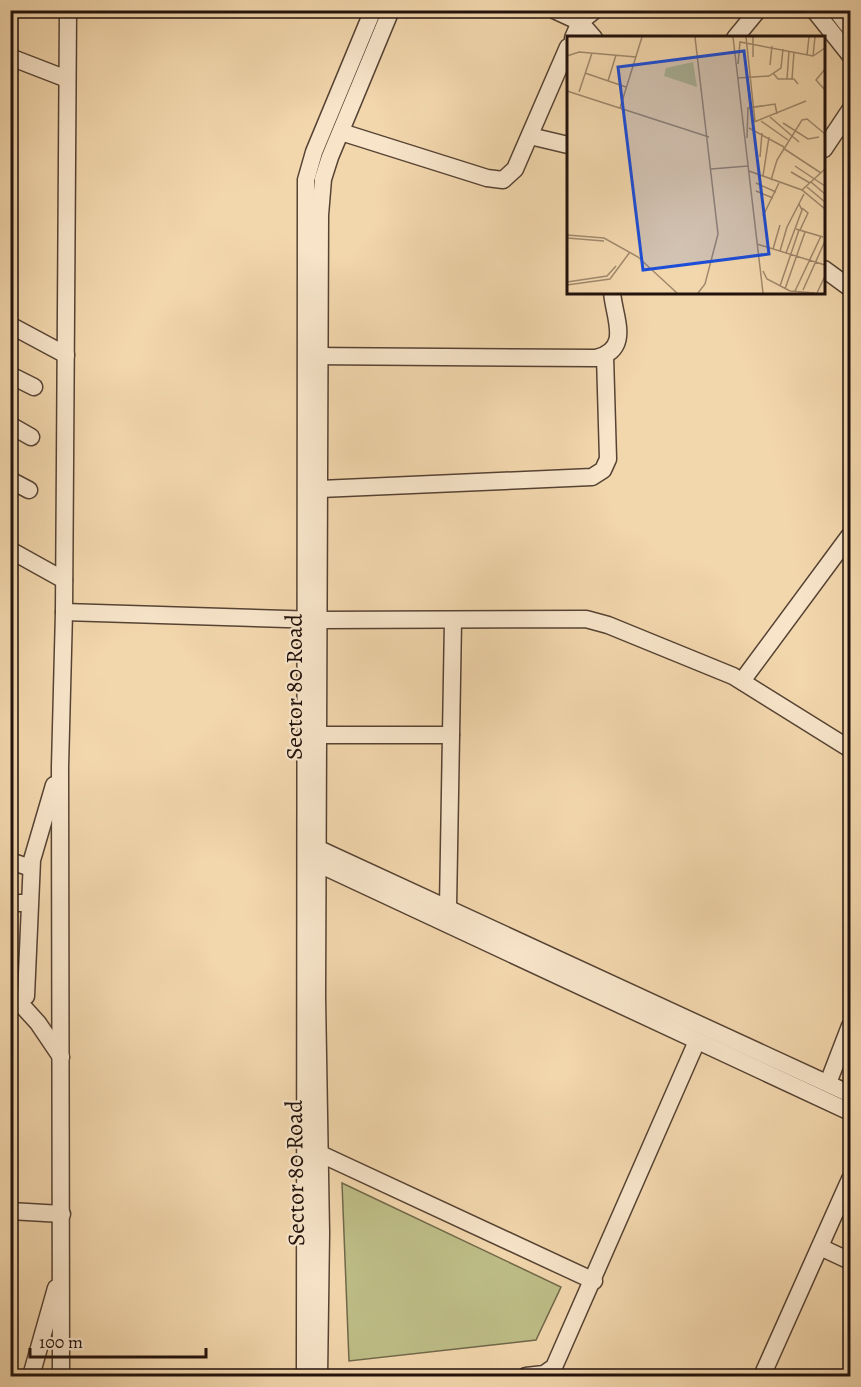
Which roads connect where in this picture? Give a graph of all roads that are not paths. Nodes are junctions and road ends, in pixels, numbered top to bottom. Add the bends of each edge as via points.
1 (68, 10) edge
2 (373, 10) edge
3 (391, 10) edge
4 (554, 10) edge
5 (595, 10) edge
6 (814, 10) edge
7 (836, 10) edge
8 (754, 12) edge
9 (850, 28) edge
10 (576, 30) edge
11 (736, 36) edge
12 (828, 40) edge
13 (567, 49) edge
14 (850, 55) edge
15 (10, 57) edge
16 (67, 79) junction
17 (850, 110) edge
18 (341, 132) junction
19 (530, 136) junction
20 (567, 145) edge
21 (825, 148) edge
22 (825, 270) edge
23 (850, 288) edge
24 (612, 294) edge
25 (10, 325) edge
26 (66, 355) junction
27 (312, 356) junction
28 (605, 356) junction
29 (10, 375) edge
30 (34, 387) dead end
31 (10, 425) edge
32 (31, 437) dead end
33 (10, 480) edge
34 (320, 489) junction
35 (28, 490) dead end
36 (850, 535) edge
37 (10, 550) edge
38 (64, 580) junction
39 (64, 612) junction
40 (312, 619) junction
41 (453, 621) junction
42 (742, 681) junction
43 (318, 735) junction
44 (451, 735) junction
45 (850, 749) edge
46 (60, 767) junction
47 (311, 852) junction
48 (10, 861) edge
49 (31, 868) junction
50 (10, 903) edge
51 (28, 903) junction
52 (448, 907) junction
53 (15, 1004) edge
54 (850, 1026) edge
55 (697, 1041) junction
56 (61, 1057) junction
57 (828, 1083) junction
58 (850, 1094) edge
59 (850, 1112) edge
60 (313, 1150) junction
61 (850, 1179) edge
62 (10, 1211) edge
63 (62, 1214) junction
64 (820, 1247) junction
65 (850, 1261) edge
66 (62, 1273) junction
67 (594, 1281) junction
68 (31, 1377) edge
69 (61, 1377) edge
70 (305, 1377) edge
71 (319, 1377) edge
72 (525, 1377) edge
73 (762, 1377) edge

1 - 16 street
2 - 27 street, Sector 80 Road via 306,180
3 - 18 street, Sector 80 Road
4 - 10 street
5 - 10 street
6 - 12 street
7 - 9 street
8 - 11 street
12 - 14 street
13 - 19 street
15 - 16 street
16 - 26 street
17 - 21 street
18 - 19 street via 503,180 515,169
18 - 27 street, Sector 80 Road via 323,179
19 - 20 street
22 - 23 street
24 - 28 street via 619,337
25 - 26 street
26 - 38 street
27 - 28 street
27 - 34 street, Sector 80 Road
27 - 40 street, Sector 80 Road
28 - 34 street via 608,459 603,470 592,477
29 - 30 street
31 - 32 street
33 - 35 street
34 - 40 street, Sector 80 Road
36 - 42 street
37 - 38 street
38 - 39 street
39 - 40 street
39 - 46 street
40 - 41 street
40 - 43 street, Sector 80 Road
40 - 47 street, Sector 80 Road
41 - 42 street via 586,619
41 - 44 street
42 - 45 street
43 - 44 street
43 - 47 street, Sector 80 Road
44 - 52 street
46 - 49 street
46 - 56 street
47 - 52 street
47 - 55 street
47 - 60 street, Sector 80 Road
48 - 49 street
49 - 51 street
50 - 51 street
51 - 53 street via 28,984 26,996
52 - 57 street
53 - 56 street via 38,1023
54 - 57 street
55 - 59 street
55 - 67 street
56 - 63 street
57 - 58 street
60 - 67 street
60 - 70 street, Sector 80 Road
60 - 71 street, Sector 80 Road
61 - 64 street
62 - 63 street
63 - 66 street
64 - 65 street
64 - 73 street
66 - 68 street
66 - 69 street
67 - 72 street via 554,1367 544,1374

